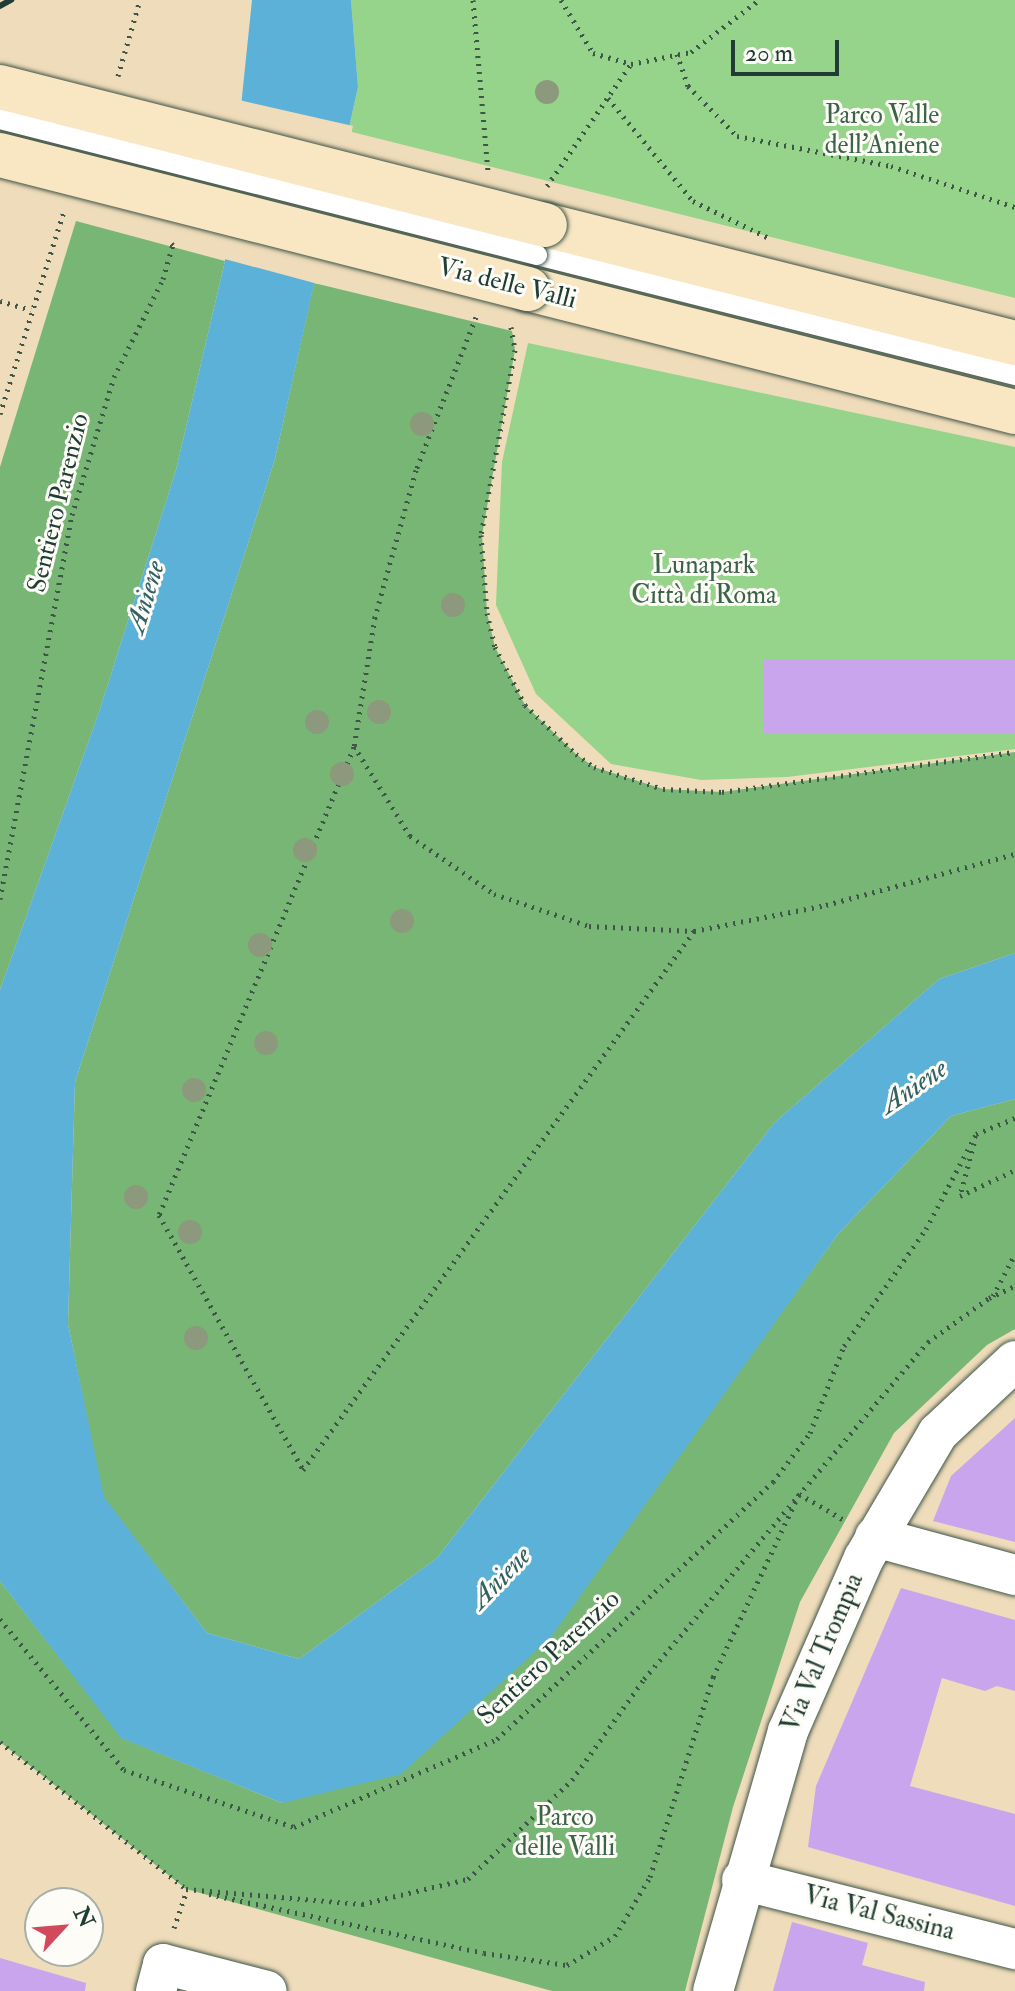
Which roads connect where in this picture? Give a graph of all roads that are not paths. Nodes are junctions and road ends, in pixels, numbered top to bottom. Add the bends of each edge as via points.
1 (0, 87) edge
2 (0, 119) edge
3 (0, 155) edge
4 (533, 255) junction
5 (1015, 343) edge
6 (1015, 375) edge
7 (1015, 412) edge
8 (1015, 1361) edge
9 (875, 1537) junction
10 (1015, 1575) edge
11 (742, 1880) junction
12 (1015, 1949) edge
13 (160, 1977) edge
14 (267, 1991) edge
15 (713, 1991) edge

1 - 4 main road, Via delle Valli, bridge
2 - 4 lane, Via delle Valli, bridge
3 - 4 main road, Via delle Valli, bridge
4 - 5 main road, Via delle Valli
4 - 6 lane, Via delle Valli
4 - 7 main road, Via delle Valli
8 - 9 street, Via Val Trompia via 938,1433
9 - 10 street
9 - 11 street, Via Val Trompia via 796,1711
11 - 12 street, Via Val Sassina
11 - 15 street, Via Val Trompia
13 - 14 street

